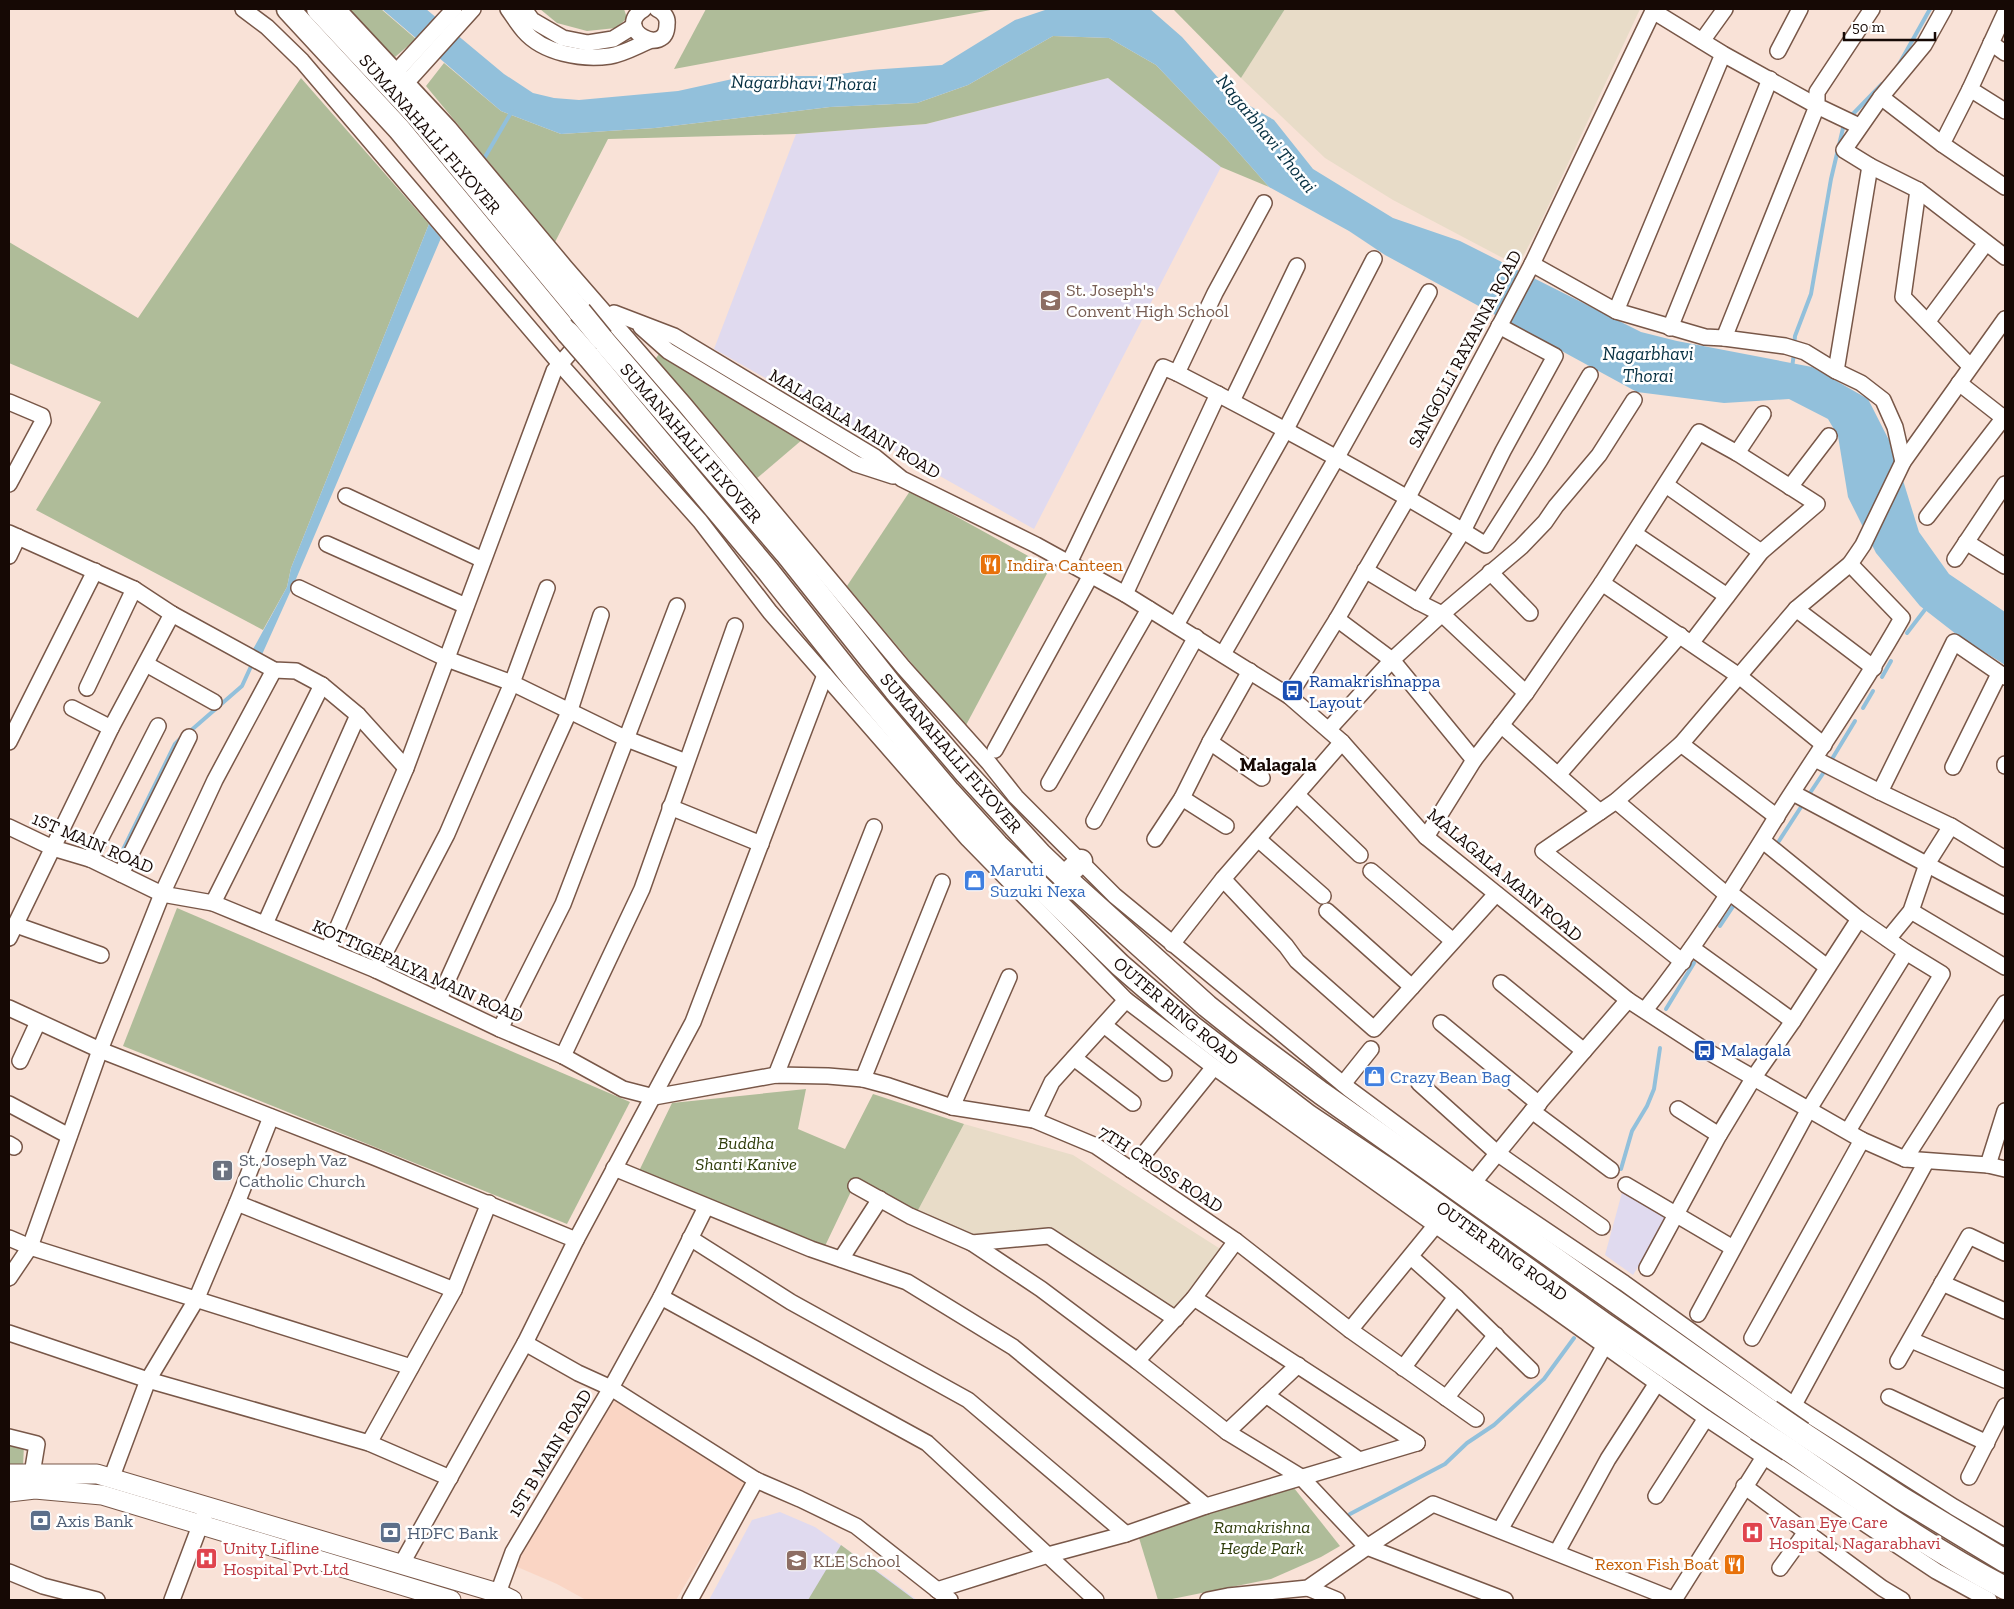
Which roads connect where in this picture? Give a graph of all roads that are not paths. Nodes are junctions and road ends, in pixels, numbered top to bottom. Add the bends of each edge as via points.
1 (243, 9) edge
2 (288, 9) edge
3 (318, 9) edge
4 (338, 9) edge
5 (508, 9) edge
6 (524, 9) edge
7 (657, 9) edge
8 (1725, 9) edge
9 (1800, 9) edge
10 (1872, 9) edge
11 (1944, 9) edge
12 (1653, 10) edge
13 (461, 11) edge
14 (2005, 13) edge
15 (637, 15) edge
16 (649, 41) junction
17 (1702, 41) junction
18 (1990, 43) junction
19 (1778, 51) dead end
20 (2005, 53) edge
21 (1723, 54) junction
22 (406, 72) junction
23 (1770, 79) junction
24 (1970, 88) junction
25 (1881, 97) junction
26 (1817, 106) junction
27 (2005, 110) edge
28 (1851, 122) junction
29 (1942, 144) junction
30 (1870, 166) junction
31 (2005, 187) edge
32 (1918, 190) junction
33 (1264, 203) dead end
34 (1986, 243) junction
35 (2005, 258) edge
36 (1374, 259) dead end
37 (1297, 266) dead end
38 (1530, 267) junction
39 (1429, 292) dead end
40 (1616, 311) junction
41 (608, 314) junction
42 (2005, 319) edge
43 (1928, 321) junction
44 (1501, 324) junction
45 (1670, 328) junction
46 (1724, 338) junction
47 (560, 364) junction
48 (1970, 366) junction
49 (1836, 371) junction
50 (1177, 372) junction
51 (1590, 375) dead end
52 (1959, 383) junction
53 (1218, 394) junction
54 (1634, 400) dead end
55 (1232, 401) junction
56 (9, 402) edge
57 (1763, 414) dead end
58 (2005, 418) edge
59 (1286, 429) junction
60 (1829, 436) dead end
61 (1737, 453) junction
62 (1337, 457) junction
63 (1903, 462) junction
64 (9, 484) edge
65 (2005, 484) edge
66 (1666, 485) junction
67 (1790, 487) junction
68 (346, 496) dead end
69 (1408, 497) junction
70 (1928, 517) dead end
71 (1463, 531) junction
72 (1635, 534) junction
73 (13, 535) edge
74 (1966, 542) junction
75 (327, 544) dead end
76 (1486, 545) junction
77 (1760, 552) junction
78 (9, 556) edge
79 (1955, 559) dead end
80 (483, 560) junction
81 (1504, 560) junction
82 (1070, 563) junction
83 (1850, 564) junction
84 (2005, 566) edge
85 (1365, 570) junction
86 (95, 571) junction
87 (1490, 572) junction
88 (1091, 575) junction
89 (1602, 583) junction
90 (299, 588) dead end
91 (547, 588) dead end
92 (134, 590) junction
93 (1125, 594) junction
94 (1727, 596) junction
95 (1418, 602) junction
96 (466, 606) junction
97 (677, 606) dead end
98 (1149, 608) junction
99 (1796, 608) junction
100 (1530, 613) dead end
101 (172, 614) junction
102 (1442, 614) junction
103 (601, 615) dead end
104 (1337, 619) junction
105 (1176, 625) junction
106 (735, 626) dead end
107 (1196, 637) junction
108 (1686, 639) junction
109 (1223, 654) junction
110 (447, 659) junction
111 (1392, 660) junction
112 (146, 664) junction
113 (1874, 668) junction
114 (274, 670) junction
115 (1250, 671) junction
116 (825, 675) junction
117 (2002, 675) edge
118 (1739, 676) junction
119 (512, 683) junction
120 (322, 684) junction
121 (87, 688) dead end
122 (1526, 692) junction
123 (1289, 696) junction
124 (214, 702) dead end
125 (72, 708) dead end
126 (570, 710) junction
127 (358, 715) junction
128 (1501, 725) junction
129 (158, 726) dead end
130 (111, 728) junction
131 (1329, 729) junction
132 (189, 737) dead end
133 (627, 739) junction
134 (9, 742) edge
135 (1210, 742) junction
136 (1342, 742) junction
137 (1681, 744) junction
138 (1824, 745) junction
139 (995, 750) dead end
140 (1815, 759) junction
141 (1474, 760) junction
142 (686, 762) junction
143 (1953, 767) dead end
144 (406, 768) junction
145 (1558, 775) junction
146 (1262, 778) dead end
147 (1049, 784) dead end
148 (1880, 792) junction
149 (1793, 793) junction
150 (1297, 794) junction
151 (1182, 798) junction
152 (1616, 801) junction
153 (670, 807) junction
154 (1600, 812) junction
155 (1777, 817) junction
156 (1094, 821) dead end
157 (1226, 826) dead end
158 (1951, 826) junction
159 (9, 827) edge
160 (874, 827) dead end
161 (1426, 837) junction
162 (1155, 839) dead end
163 (1258, 839) junction
164 (1763, 841) junction
165 (761, 844) junction
166 (53, 848) junction
167 (1360, 855) dead end
168 (90, 859) junction
169 (2005, 859) edge
170 (1081, 861) junction
171 (1927, 864) junction
172 (1372, 871) dead end
173 (121, 874) junction
174 (1064, 877) junction
175 (1223, 879) junction
176 (1021, 881) junction
177 (942, 882) dead end
178 (162, 894) junction
179 (1496, 894) junction
180 (1728, 894) junction
181 (1323, 896) dead end
182 (213, 903) junction
183 (2005, 906) edge
184 (1327, 911) dead end
185 (1911, 911) junction
186 (1859, 919) junction
187 (264, 924) junction
188 (12, 932) edge
189 (1888, 939) junction
190 (1453, 941) junction
191 (1172, 944) junction
192 (1692, 948) junction
193 (328, 950) junction
194 (1906, 952) junction
195 (100, 955) dead end
196 (1683, 962) junction
197 (1827, 967) junction
198 (2005, 967) edge
199 (376, 970) junction
200 (1009, 977) dead end
201 (1501, 983) dead end
202 (1412, 987) junction
203 (439, 999) junction
204 (1126, 1000) junction
205 (1628, 1000) junction
206 (2005, 1003) edge
207 (9, 1008) edge
208 (1645, 1010) junction
209 (1793, 1021) junction
210 (38, 1022) junction
211 (1441, 1023) dead end
212 (1104, 1025) junction
213 (500, 1029) junction
214 (1371, 1049) dead end
215 (100, 1050) junction
216 (1584, 1051) junction
217 (563, 1056) junction
218 (1074, 1058) junction
219 (20, 1062) dead end
220 (1214, 1067) junction
221 (1164, 1073) dead end
222 (776, 1075) junction
223 (1754, 1077) junction
224 (863, 1079) junction
225 (1419, 1083) dead end
226 (1343, 1084) junction
227 (654, 1096) junction
228 (1132, 1103) dead end
229 (9, 1104) edge
230 (952, 1107) junction
231 (1536, 1107) junction
232 (1678, 1109) dead end
233 (1809, 1109) junction
234 (2005, 1111) edge
235 (271, 1117) junction
236 (1034, 1120) junction
237 (1848, 1131) junction
238 (1719, 1135) junction
239 (69, 1136) junction
240 (1862, 1140) junction
241 (1497, 1153) junction
242 (1905, 1159) junction
243 (1926, 1162) junction
244 (1988, 1166) junction
245 (614, 1168) junction
246 (2005, 1169) edge
247 (1131, 1170) junction
248 (1611, 1170) dead end
249 (1474, 1182) junction
250 (1626, 1185) dead end
251 (856, 1186) dead end
252 (880, 1199) junction
253 (237, 1203) junction
254 (489, 1204) junction
255 (706, 1207) junction
256 (1675, 1215) junction
257 (1435, 1226) junction
258 (1602, 1227) dead end
259 (9, 1238) edge
260 (690, 1238) junction
261 (576, 1240) junction
262 (1236, 1241) junction
263 (972, 1244) junction
264 (30, 1247) junction
265 (1733, 1248) junction
266 (2005, 1253) edge
267 (1411, 1257) junction
268 (841, 1260) junction
269 (1647, 1268) dead end
270 (9, 1278) edge
271 (1942, 1283) junction
272 (454, 1290) junction
273 (661, 1297) junction
274 (1456, 1297) junction
275 (1194, 1298) junction
276 (196, 1300) junction
277 (2005, 1311) edge
278 (1698, 1314) dead end
279 (1176, 1318) junction
280 (1350, 1330) junction
281 (9, 1332) edge
282 (1496, 1336) junction
283 (1752, 1338) dead end
284 (1911, 1340) junction
285 (525, 1343) junction
286 (1605, 1345) junction
287 (1137, 1361) junction
288 (1898, 1361) dead end
289 (1298, 1365) junction
290 (411, 1367) junction
291 (1403, 1368) junction
292 (1531, 1370) dead end
293 (148, 1380) junction
294 (2005, 1380) edge
295 (1657, 1383) junction
296 (611, 1388) junction
297 (1266, 1395) junction
298 (1889, 1397) dead end
299 (1446, 1398) junction
300 (1795, 1406) junction
301 (2005, 1406) edge
302 (1706, 1418) junction
303 (1476, 1420) dead end
304 (1764, 1420) junction
305 (1227, 1432) junction
306 (9, 1437) edge
307 (1796, 1442) junction
308 (369, 1443) junction
309 (1986, 1443) junction
310 (1764, 1456) junction
311 (1359, 1460) junction
312 (9, 1474) edge
313 (32, 1474) junction
314 (1301, 1477) junction
315 (1969, 1477) dead end
316 (450, 1478) junction
317 (111, 1479) junction
318 (756, 1480) junction
319 (1744, 1486) junction
320 (9, 1492) edge
321 (1656, 1496) dead end
322 (1206, 1506) junction
323 (204, 1515) junction
324 (1500, 1530) junction
325 (1806, 1532) junction
326 (1126, 1534) junction
327 (2005, 1537) edge
328 (1367, 1547) junction
329 (1557, 1552) junction
330 (1048, 1554) junction
331 (2005, 1561) edge
332 (401, 1565) junction
333 (1780, 1568) dead end
334 (9, 1572) edge
335 (44, 1586) junction
336 (1308, 1588) junction
337 (2005, 1588) edge
338 (937, 1590) junction
339 (505, 1597) edge
340 (38, 1600) edge
341 (97, 1600) edge
342 (172, 1600) edge
343 (451, 1600) edge
344 (690, 1600) edge
345 (950, 1600) edge
346 (1096, 1600) edge
347 (1208, 1600) edge
348 (1337, 1600) edge
349 (1505, 1600) edge
350 (1674, 1600) edge
351 (1902, 1600) edge
352 (1989, 1600) edge

1 - 47 street via 302,61
2 - 176 highway, SUMANAHALLI FLYOVER, bridge via 399,129 768,571
3 - 174 highway, SUMANAHALLI FLYOVER, bridge via 415,113 602,339 786,553 894,690 966,773
4 - 22 street
5 - 16 street via 525,32 558,52 584,57 611,56
6 - 15 street via 532,20 563,38 588,43 613,39
7 - 16 street via 667,19 666,30 660,38
8 - 17 street
9 - 19 street
10 - 26 street via 1817,92
11 - 25 street via 1924,44
12 - 17 street
12 - 38 street, SANGOLLI RAYANNA ROAD
13 - 22 street
14 - 18 street
15 - 16 street via 639,36
17 - 21 street
18 - 20 street
18 - 24 street
21 - 23 street
21 - 40 street
22 - 41 street via 565,267
23 - 26 street
23 - 45 street
24 - 27 street
24 - 29 street
25 - 28 street
25 - 29 street
26 - 28 street
26 - 46 street
28 - 30 street via 1844,150
29 - 31 street
30 - 32 street
30 - 49 street
32 - 34 street
32 - 43 street via 1903,297
33 - 50 street
34 - 35 street
34 - 43 street
36 - 59 street
37 - 55 street
38 - 40 street
38 - 44 street, SANGOLLI RAYANNA ROAD
39 - 62 street
40 - 45 street
41 - 47 street
41 - 82 street, MALAGALA MAIN ROAD via 633,320 668,351 856,464 902,479
41 - 170 street via 903,667 1016,797
42 - 48 street
43 - 48 street
44 - 69 street, SANGOLLI RAYANNA ROAD
44 - 71 street via 1555,356 1502,451
45 - 46 street
46 - 49 street via 1785,346 1805,352
47 - 80 street via 554,371
47 - 116 street via 700,521 770,612
48 - 52 street
49 - 63 street via 1861,383 1883,400 1895,427
50 - 53 street
50 - 82 street via 1163,367
51 - 76 street
52 - 58 street
52 - 63 street
53 - 55 street
53 - 93 street
54 - 81 street via 1599,455 1545,522
55 - 59 street
56 - 64 street via 42,416 43,421
57 - 61 street
58 - 70 street
59 - 62 street
59 - 105 street
60 - 67 street
61 - 66 street via 1698,432
61 - 67 street
62 - 69 street
62 - 109 street
63 - 83 street
65 - 74 street
66 - 72 street
66 - 77 street
67 - 77 street via 1817,504
68 - 80 street
69 - 71 street
69 - 85 street, SANGOLLI RAYANNA ROAD
71 - 76 street
71 - 95 street
72 - 89 street
72 - 94 street
73 - 78 street
73 - 86 street
74 - 79 street
74 - 84 street
75 - 96 street
76 - 81 street
77 - 94 street
80 - 96 street
81 - 87 street
82 - 88 street, MALAGALA MAIN ROAD
83 - 99 street
83 - 113 street via 1902,618
85 - 95 street
85 - 104 street, SANGOLLI RAYANNA ROAD
86 - 92 street
86 - 134 street
87 - 100 street
87 - 102 street
88 - 93 street, MALAGALA MAIN ROAD
88 - 139 street
89 - 108 street
89 - 122 street
90 - 110 street
91 - 119 street
92 - 101 street
92 - 121 street
93 - 98 street, MALAGALA MAIN ROAD
94 - 108 street
95 - 102 street
96 - 110 street
97 - 133 street
98 - 105 street, MALAGALA MAIN ROAD
98 - 147 street
99 - 113 street
99 - 118 street
101 - 112 street
101 - 114 street
102 - 111 street
102 - 122 street
103 - 126 street
104 - 111 street
104 - 123 street, SANGOLLI RAYANNA ROAD
105 - 107 street, MALAGALA MAIN ROAD
106 - 142 street
107 - 109 street, MALAGALA MAIN ROAD
107 - 156 street
108 - 118 street
108 - 145 street
109 - 115 street, MALAGALA MAIN ROAD
110 - 119 street
110 - 144 street
111 - 131 street
111 - 141 street
112 - 124 street
112 - 130 street
113 - 138 street
114 - 120 street via 296,671
114 - 178 street via 215,780
115 - 123 street, MALAGALA MAIN ROAD
115 - 135 street
116 - 165 street
116 - 176 street via 968,839
117 - 143 street
117 - 148 street via 1954,642
118 - 137 street
118 - 138 street
119 - 126 street
119 - 199 street via 447,834
120 - 127 street
120 - 182 street
122 - 128 street
123 - 131 street, MALAGALA MAIN ROAD
125 - 130 street
126 - 133 street
126 - 203 street
127 - 144 street
127 - 187 street
128 - 141 street
128 - 145 street
129 - 168 street
130 - 166 street
131 - 136 street, MALAGALA MAIN ROAD
132 - 173 street
133 - 142 street
133 - 213 street via 563,904
135 - 146 street
135 - 151 street
136 - 150 street
136 - 161 street, MALAGALA MAIN ROAD
137 - 152 street
137 - 155 street
138 - 140 street
140 - 148 street
140 - 149 street
141 - 161 street
142 - 153 street
144 - 193 street
145 - 154 street
148 - 158 street
149 - 155 street
149 - 171 street
150 - 163 street
150 - 167 street
151 - 157 street
151 - 162 street
152 - 154 street
152 - 180 street
153 - 165 street
153 - 217 street via 642,889
154 - 196 street via 1543,851
155 - 164 street
158 - 169 street
158 - 171 street
159 - 166 street, 1ST MAIN ROAD
160 - 222 street
161 - 179 street, MALAGALA MAIN ROAD
163 - 175 street
163 - 181 street
164 - 180 street
164 - 186 street
165 - 227 street via 692,1022
166 - 168 street, 1ST MAIN ROAD
166 - 188 street
168 - 173 street, 1ST MAIN ROAD
170 - 174 highway
170 - 191 street via 1115,896
171 - 183 street
171 - 185 street
172 - 190 street
173 - 178 street, 1ST MAIN ROAD
174 - 304 highway, OUTER RING ROAD via 1242,1034
175 - 191 street
175 - 202 street via 1297,961 1374,1029
176 - 204 street
176 - 304 highway, OUTER RING ROAD via 1192,1028 1308,1116 1604,1324
177 - 224 street
178 - 182 street, KOTTIGEPALYA MAIN ROAD
178 - 215 street
179 - 190 street
179 - 205 street, MALAGALA MAIN ROAD
180 - 192 street
180 - 197 street
182 - 187 street, KOTTIGEPALYA MAIN ROAD
184 - 202 street
185 - 189 street
185 - 198 street
186 - 189 street
186 - 197 street
187 - 193 street, KOTTIGEPALYA MAIN ROAD
188 - 195 street
189 - 194 street
190 - 202 street
191 - 226 street
192 - 196 street
192 - 209 street
193 - 199 street, KOTTIGEPALYA MAIN ROAD
194 - 233 street
194 - 237 street via 1942,974
196 - 208 street
197 - 209 street
199 - 203 street, KOTTIGEPALYA MAIN ROAD
200 - 230 street
201 - 216 street
203 - 213 street, KOTTIGEPALYA MAIN ROAD
204 - 212 street
204 - 220 street
205 - 208 street, MALAGALA MAIN ROAD
205 - 216 street
206 - 242 street
207 - 210 street
208 - 223 street, MALAGALA MAIN ROAD via 1705,1050
209 - 223 street
210 - 215 street
210 - 219 street
211 - 231 street
212 - 218 street
212 - 221 street
213 - 217 street, KOTTIGEPALYA MAIN ROAD
214 - 226 street
215 - 235 street
215 - 239 street
216 - 231 street
217 - 227 street, KOTTIGEPALYA MAIN ROAD via 623,1089
218 - 228 street
218 - 236 street via 1052,1082
220 - 247 street
220 - 257 street
222 - 224 street, 7TH CROSS ROAD
222 - 227 street, 7TH CROSS ROAD
223 - 233 street, MALAGALA MAIN ROAD
223 - 238 street
224 - 230 street, 7TH CROSS ROAD
225 - 241 street
226 - 249 street
227 - 245 street
229 - 239 street
230 - 236 street, 7TH CROSS ROAD
231 - 241 street
231 - 248 street
232 - 238 street
233 - 237 street, MALAGALA MAIN ROAD
233 - 265 street
234 - 244 street
235 - 253 street
235 - 254 street
236 - 247 street, 7TH CROSS ROAD via 1096,1146
237 - 240 street, MALAGALA MAIN ROAD
238 - 256 street
239 - 264 street
240 - 242 street, MALAGALA MAIN ROAD
240 - 283 street
241 - 249 street
241 - 258 street
242 - 243 street, MALAGALA MAIN ROAD
243 - 244 street, MALAGALA MAIN ROAD
243 - 300 street
244 - 246 street, MALAGALA MAIN ROAD
245 - 255 street
245 - 261 street
247 - 262 street, 7TH CROSS ROAD
249 - 300 street via 1624,1283
250 - 256 street
251 - 252 street
252 - 263 street
252 - 268 street
253 - 272 street
253 - 276 street
254 - 261 street
254 - 272 street
255 - 260 street, 1ST B MAIN ROAD
255 - 268 street
256 - 265 street
256 - 269 street
257 - 267 street
257 - 286 street
259 - 264 street
260 - 273 street, 1ST B MAIN ROAD
260 - 326 street via 790,1302 968,1400
261 - 285 street
262 - 275 street
262 - 280 street, 7TH CROSS ROAD
263 - 279 street via 1049,1236
263 - 287 street via 1040,1289
264 - 270 street
264 - 276 street
265 - 278 street
266 - 271 street via 1969,1236
267 - 274 street
267 - 280 street
268 - 322 street via 907,1282 1013,1347
271 - 277 street
271 - 284 street
272 - 290 street
273 - 296 street, 1ST B MAIN ROAD
273 - 330 street via 927,1443
274 - 282 street
274 - 291 street
275 - 279 street
275 - 289 street
276 - 290 street
276 - 293 street
279 - 287 street
280 - 291 street, 7TH CROSS ROAD
281 - 293 street
282 - 292 street
282 - 299 street
284 - 288 street
284 - 294 street
285 - 296 street
285 - 316 street
286 - 295 street
286 - 324 street
287 - 305 street
289 - 297 street
289 - 311 street via 1417,1443
290 - 308 street
291 - 299 street, 7TH CROSS ROAD
293 - 308 street
293 - 317 street
295 - 302 street
295 - 329 street via 1608,1459
296 - 318 street
296 - 339 street, 1ST B MAIN ROAD via 513,1552
297 - 305 street
297 - 311 street
298 - 309 street
299 - 303 street, 7TH CROSS ROAD
300 - 310 street
300 - 327 street
301 - 309 street
302 - 310 street
302 - 321 street
304 - 307 highway, OUTER RING ROAD, bridge
305 - 314 street
306 - 313 street via 37,1444
307 - 331 highway, OUTER RING ROAD via 1902,1498
307 - 337 highway, OUTER RING ROAD via 1890,1520
308 - 316 street
309 - 315 street
310 - 319 street
310 - 352 street via 1936,1571
311 - 314 street
312 - 313 main road
313 - 317 main road via 97,1474
314 - 322 street
314 - 328 street
316 - 332 street
317 - 323 main road
318 - 338 street via 856,1526
318 - 344 street
319 - 325 street
319 - 350 street
320 - 323 main road via 35,1489 102,1495
322 - 326 street
323 - 332 main road
323 - 342 street
323 - 343 main road
324 - 328 street via 1434,1504
324 - 329 street
325 - 333 street
325 - 351 street
326 - 330 street
328 - 336 street
328 - 349 street
329 - 350 street
330 - 338 street
330 - 346 street
332 - 339 main road
334 - 335 street
335 - 340 street
335 - 341 street
336 - 347 street
336 - 348 street
338 - 345 street

